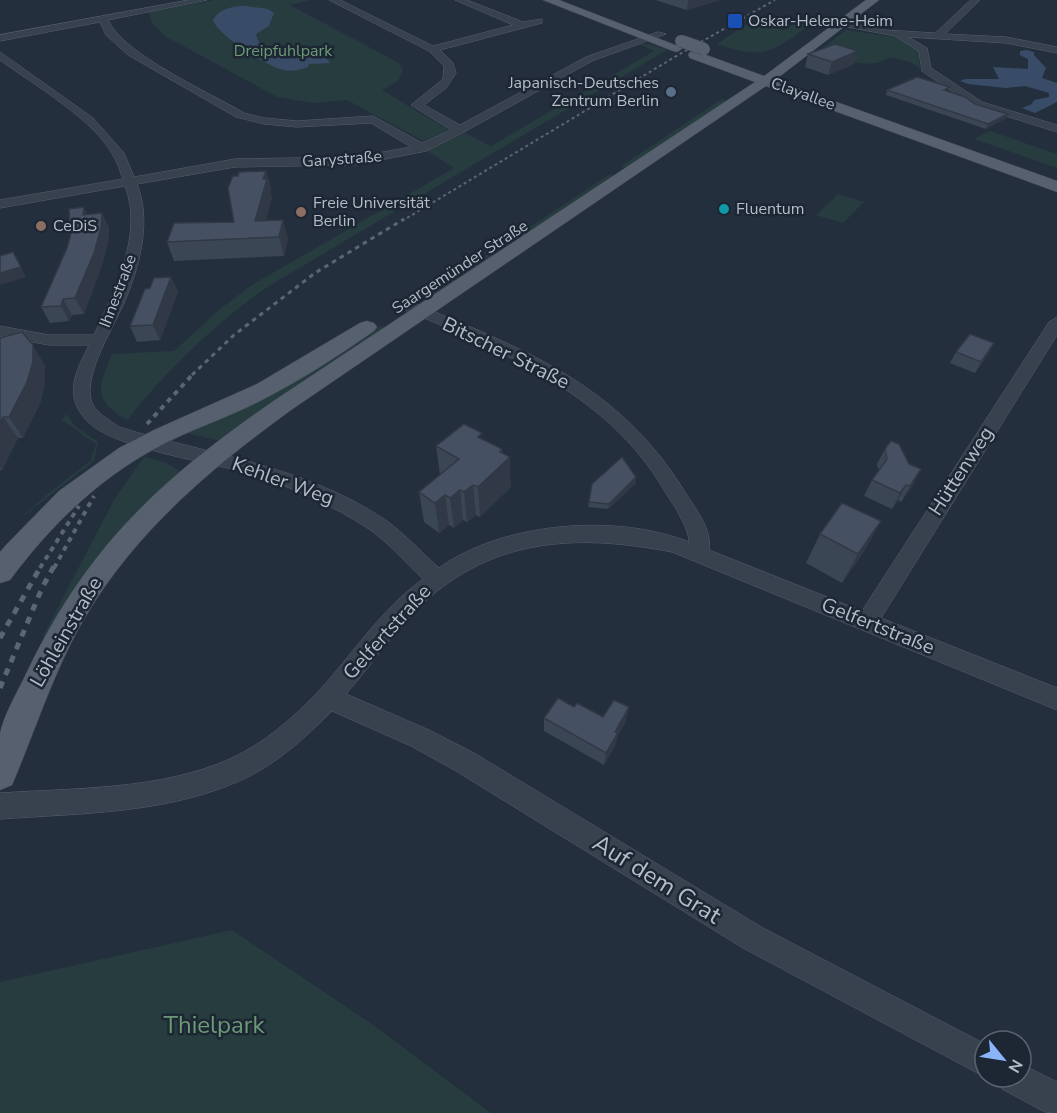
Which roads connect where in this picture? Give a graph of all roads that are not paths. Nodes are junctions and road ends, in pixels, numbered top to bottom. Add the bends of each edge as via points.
1 (202, 0) edge
2 (333, 0) edge
3 (459, 0) edge
4 (549, 0) edge
5 (568, 0) edge
6 (857, 0) edge
7 (873, 0) edge
8 (976, 0) edge
9 (103, 19) junction
10 (539, 21) dead end
11 (826, 22) junction
12 (839, 24) junction
13 (521, 25) junction
14 (897, 34) junction
15 (940, 35) junction
16 (655, 36) junction
17 (0, 38) edge
18 (789, 48) dead end
19 (432, 49) junction
20 (1057, 50) edge
21 (0, 56) edge
22 (762, 73) junction
23 (1057, 129) edge
24 (460, 130) junction
25 (422, 148) junction
26 (1057, 177) edge
27 (131, 182) junction
28 (1057, 187) edge
29 (0, 204) edge
30 (413, 308) junction
31 (1057, 322) edge
32 (0, 331) edge
33 (99, 340) junction
34 (148, 442) junction
35 (211, 456) junction
36 (698, 554) junction
37 (0, 572) edge
38 (436, 578) junction
39 (867, 622) junction
40 (329, 698) junction
41 (1057, 699) edge
42 (0, 774) edge
43 (0, 806) edge
44 (973, 1055) edge
45 (1033, 1087) edge
46 (1057, 1100) edge

1 - 9 street
2 - 19 street
3 - 13 street
4 - 16 main road, Clayallee
5 - 16 main road, Clayallee
6 - 11 main road
7 - 12 main road, Saargemünder Straße
8 - 15 street
9 - 17 street
9 - 25 street via 109,34 131,53 240,115 297,124 373,119
10 - 13 street
11 - 12 street
11 - 18 main road
12 - 14 street
12 - 22 main road, Saargemünder Straße
13 - 19 street
14 - 15 street
14 - 23 street via 924,50 926,69 978,104
15 - 20 street via 994,38
16 - 22 main road, Clayallee
16 - 24 street, Garystraße via 589,59
19 - 24 street via 448,61 451,74 441,89 416,106
21 - 27 street, Ihnestraße via 89,120 120,156
22 - 26 main road, Clayallee
22 - 28 main road, Clayallee
22 - 30 main road, Saargemünder Straße
24 - 25 street, Garystraße
25 - 27 street, Garystraße via 355,161 236,163
27 - 29 street, Garystraße
27 - 33 street, Ihnestraße via 136,238 131,263
30 - 34 main road, Saargemünder Straße via 276,383
30 - 35 main road, Saargemünder Straße
30 - 36 street, Bitscher Straße via 550,370 589,397 634,437 671,483 701,538
31 - 39 street, Hüttenweg
32 - 33 street via 49,340
33 - 34 street, Ihnestraße via 82,378 83,402 93,417 108,428
34 - 35 street, Ihnestraße
34 - 37 main road, Saargemünder Straße via 68,496 28,534
35 - 38 street, Kehler Weg via 284,477 349,507 378,525
35 - 42 main road, Löhleinstraße via 135,528 89,587 52,648
36 - 38 street, Gelfertstraße via 636,537 560,534 506,545
36 - 39 street, Gelfertstraße
38 - 40 street, Gelfertstraße via 395,618
39 - 41 street, Gelfertstraße
40 - 43 street, Gelfertstraße via 288,738 241,767 200,783 147,793
40 - 44 street, Auf dem Grat via 465,762 753,938
45 - 46 street

